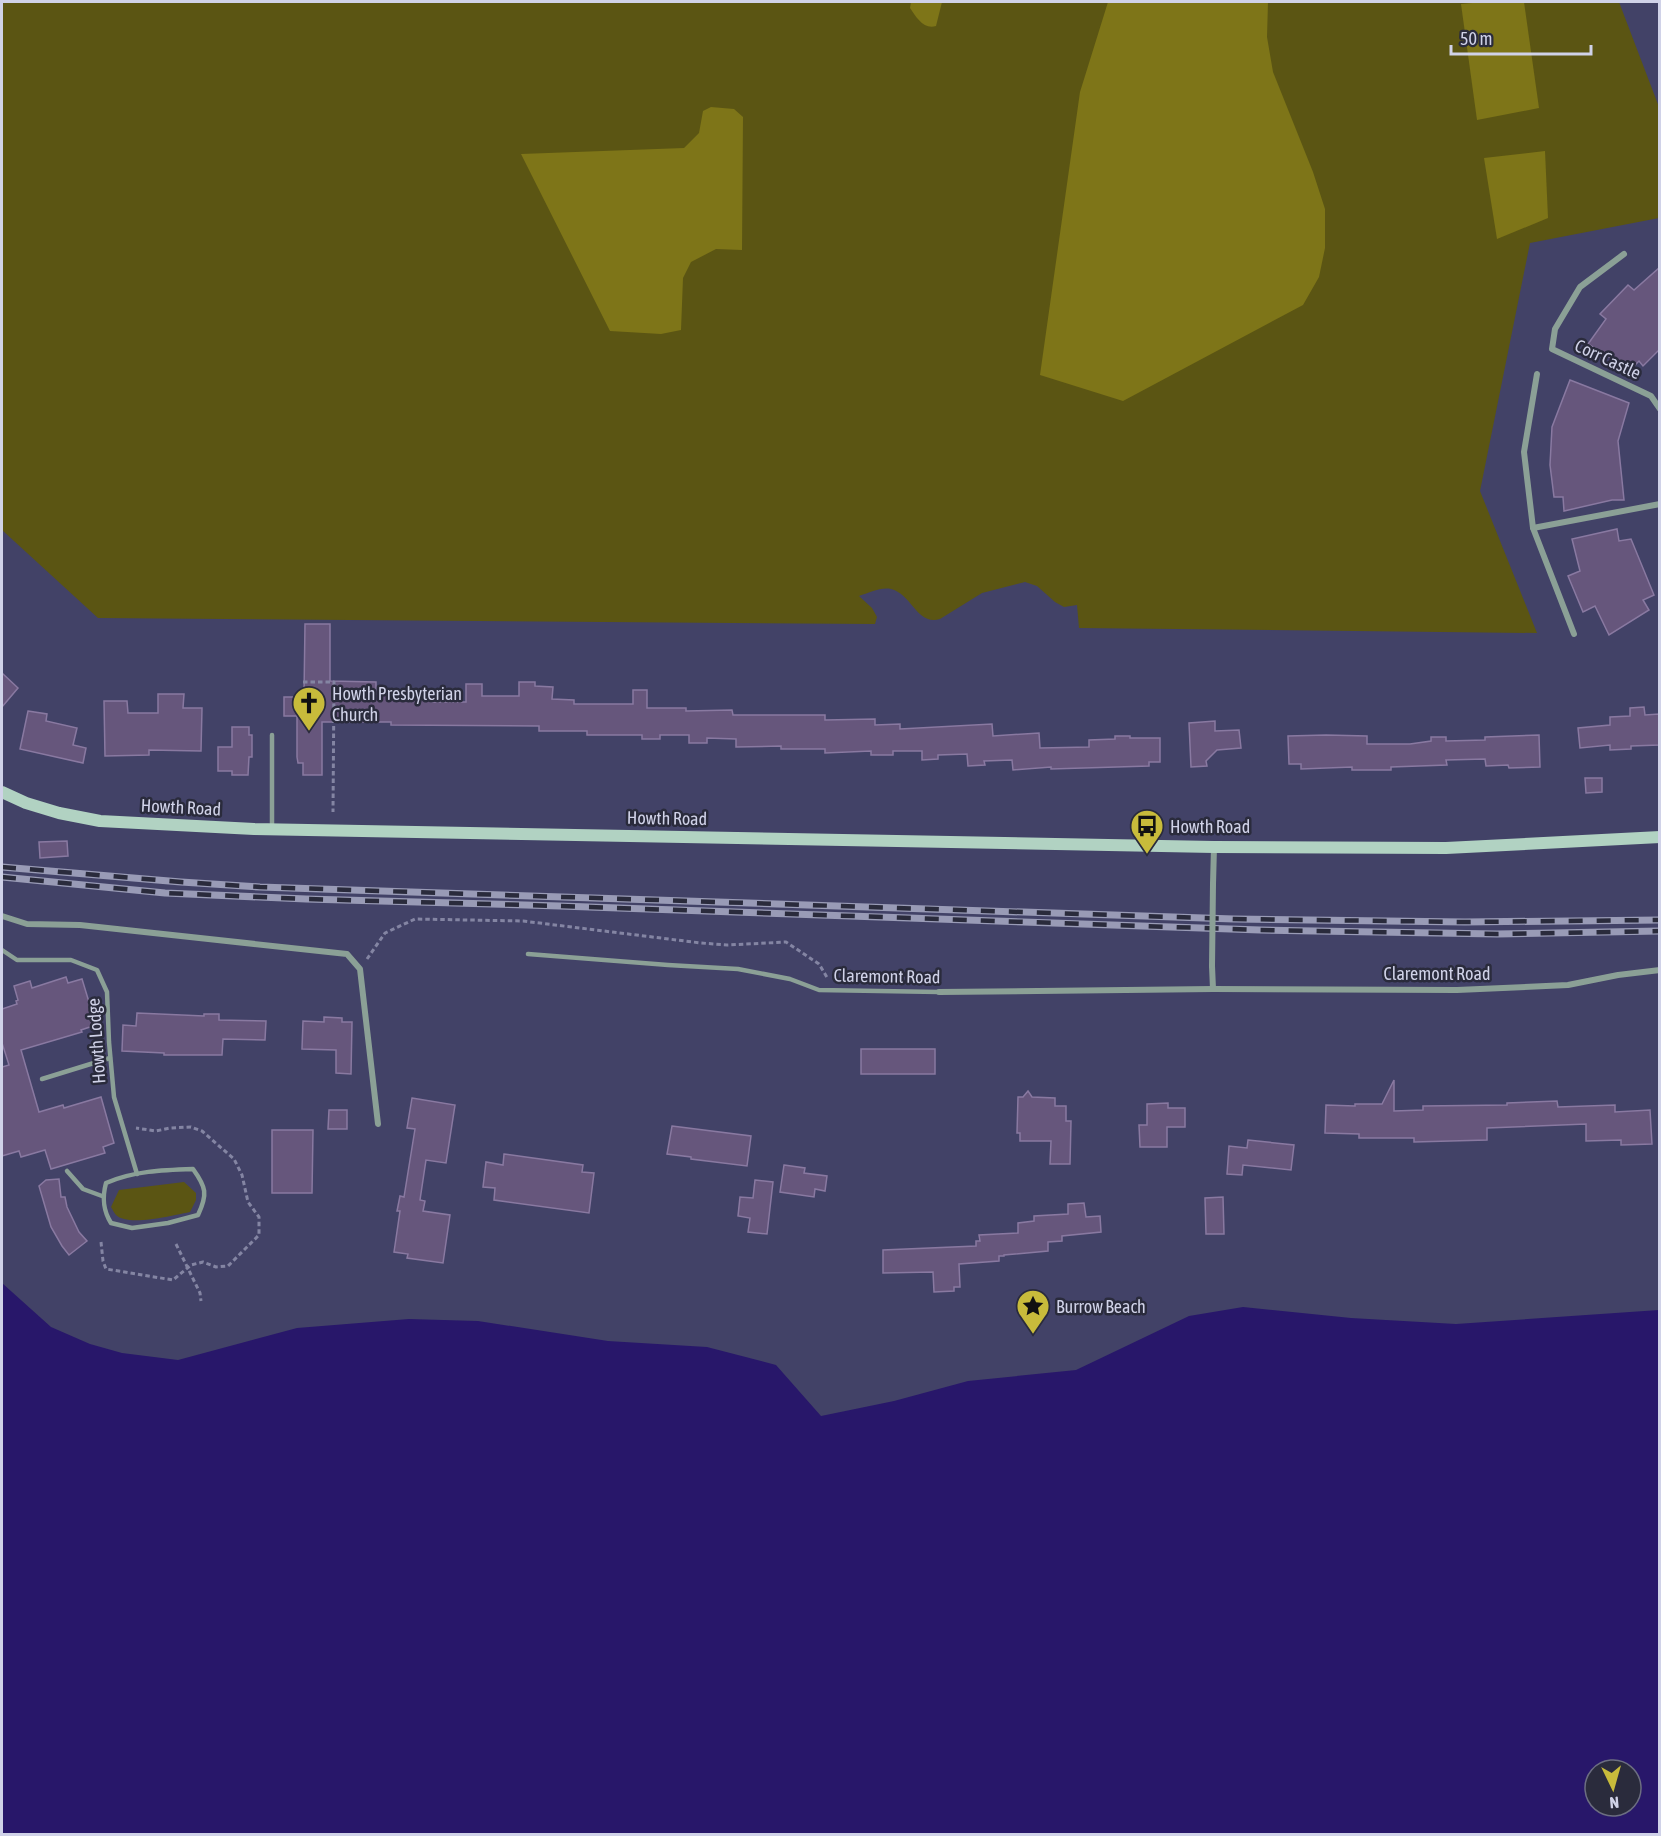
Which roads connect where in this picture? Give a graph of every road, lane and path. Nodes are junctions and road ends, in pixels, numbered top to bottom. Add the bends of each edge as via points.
1 (1623, 254) dead end
2 (1536, 374) dead end
3 (1659, 409) edge
4 (1659, 504) edge
5 (1533, 528) junction
6 (1574, 634) dead end
7 (303, 682) dead end
8 (272, 735) dead end
9 (2, 792) edge
10 (333, 813) dead end
11 (272, 829) junction
12 (1659, 837) edge
13 (1214, 847) junction
14 (2, 916) edge
15 (2, 950) edge
16 (528, 954) dead end
17 (360, 969) junction
18 (1659, 970) edge
19 (1213, 989) junction
20 (836, 991) junction
21 (939, 992) joint
22 (110, 1058) junction
23 (42, 1079) dead end
24 (378, 1124) dead end
25 (67, 1171) dead end
26 (137, 1174) junction
27 (102, 1196) junction
28 (176, 1244) dead end
29 (201, 1301) dead end

1 - 3 street, Corr Castle via 1580,287 1555,329 1552,349 1651,396
2 - 5 street via 1524,452
4 - 5 street
5 - 6 street
7 - 10 path via 334,682
8 - 11 lane
9 - 11 main road, Howth Road via 59,813 100,821
11 - 13 main road, Howth Road
12 - 13 main road, Howth Road via 1446,848
13 - 19 street, bridge
14 - 17 street via 27,924 80,925 347,954
15 - 22 lane, Howth Lodge via 17,960 72,960 97,970 107,992
16 - 20 lane, Claremont Road via 738,969
17 - 20 path via 385,933 415,919 522,921 701,944 786,942 819,964
17 - 24 street
18 - 19 street, Claremont Road via 1568,985 1468,990
19 - 21 street, Claremont Road
20 - 21 lane, Claremont Road
22 - 23 lane
22 - 26 lane, Howth Lodge via 114,1097
25 - 27 lane via 83,1189
26 - 27 lane via 106,1183
26 - 27 lane via 193,1169 203,1182 205,1201 198,1215 132,1228 111,1223
28 - 29 path

